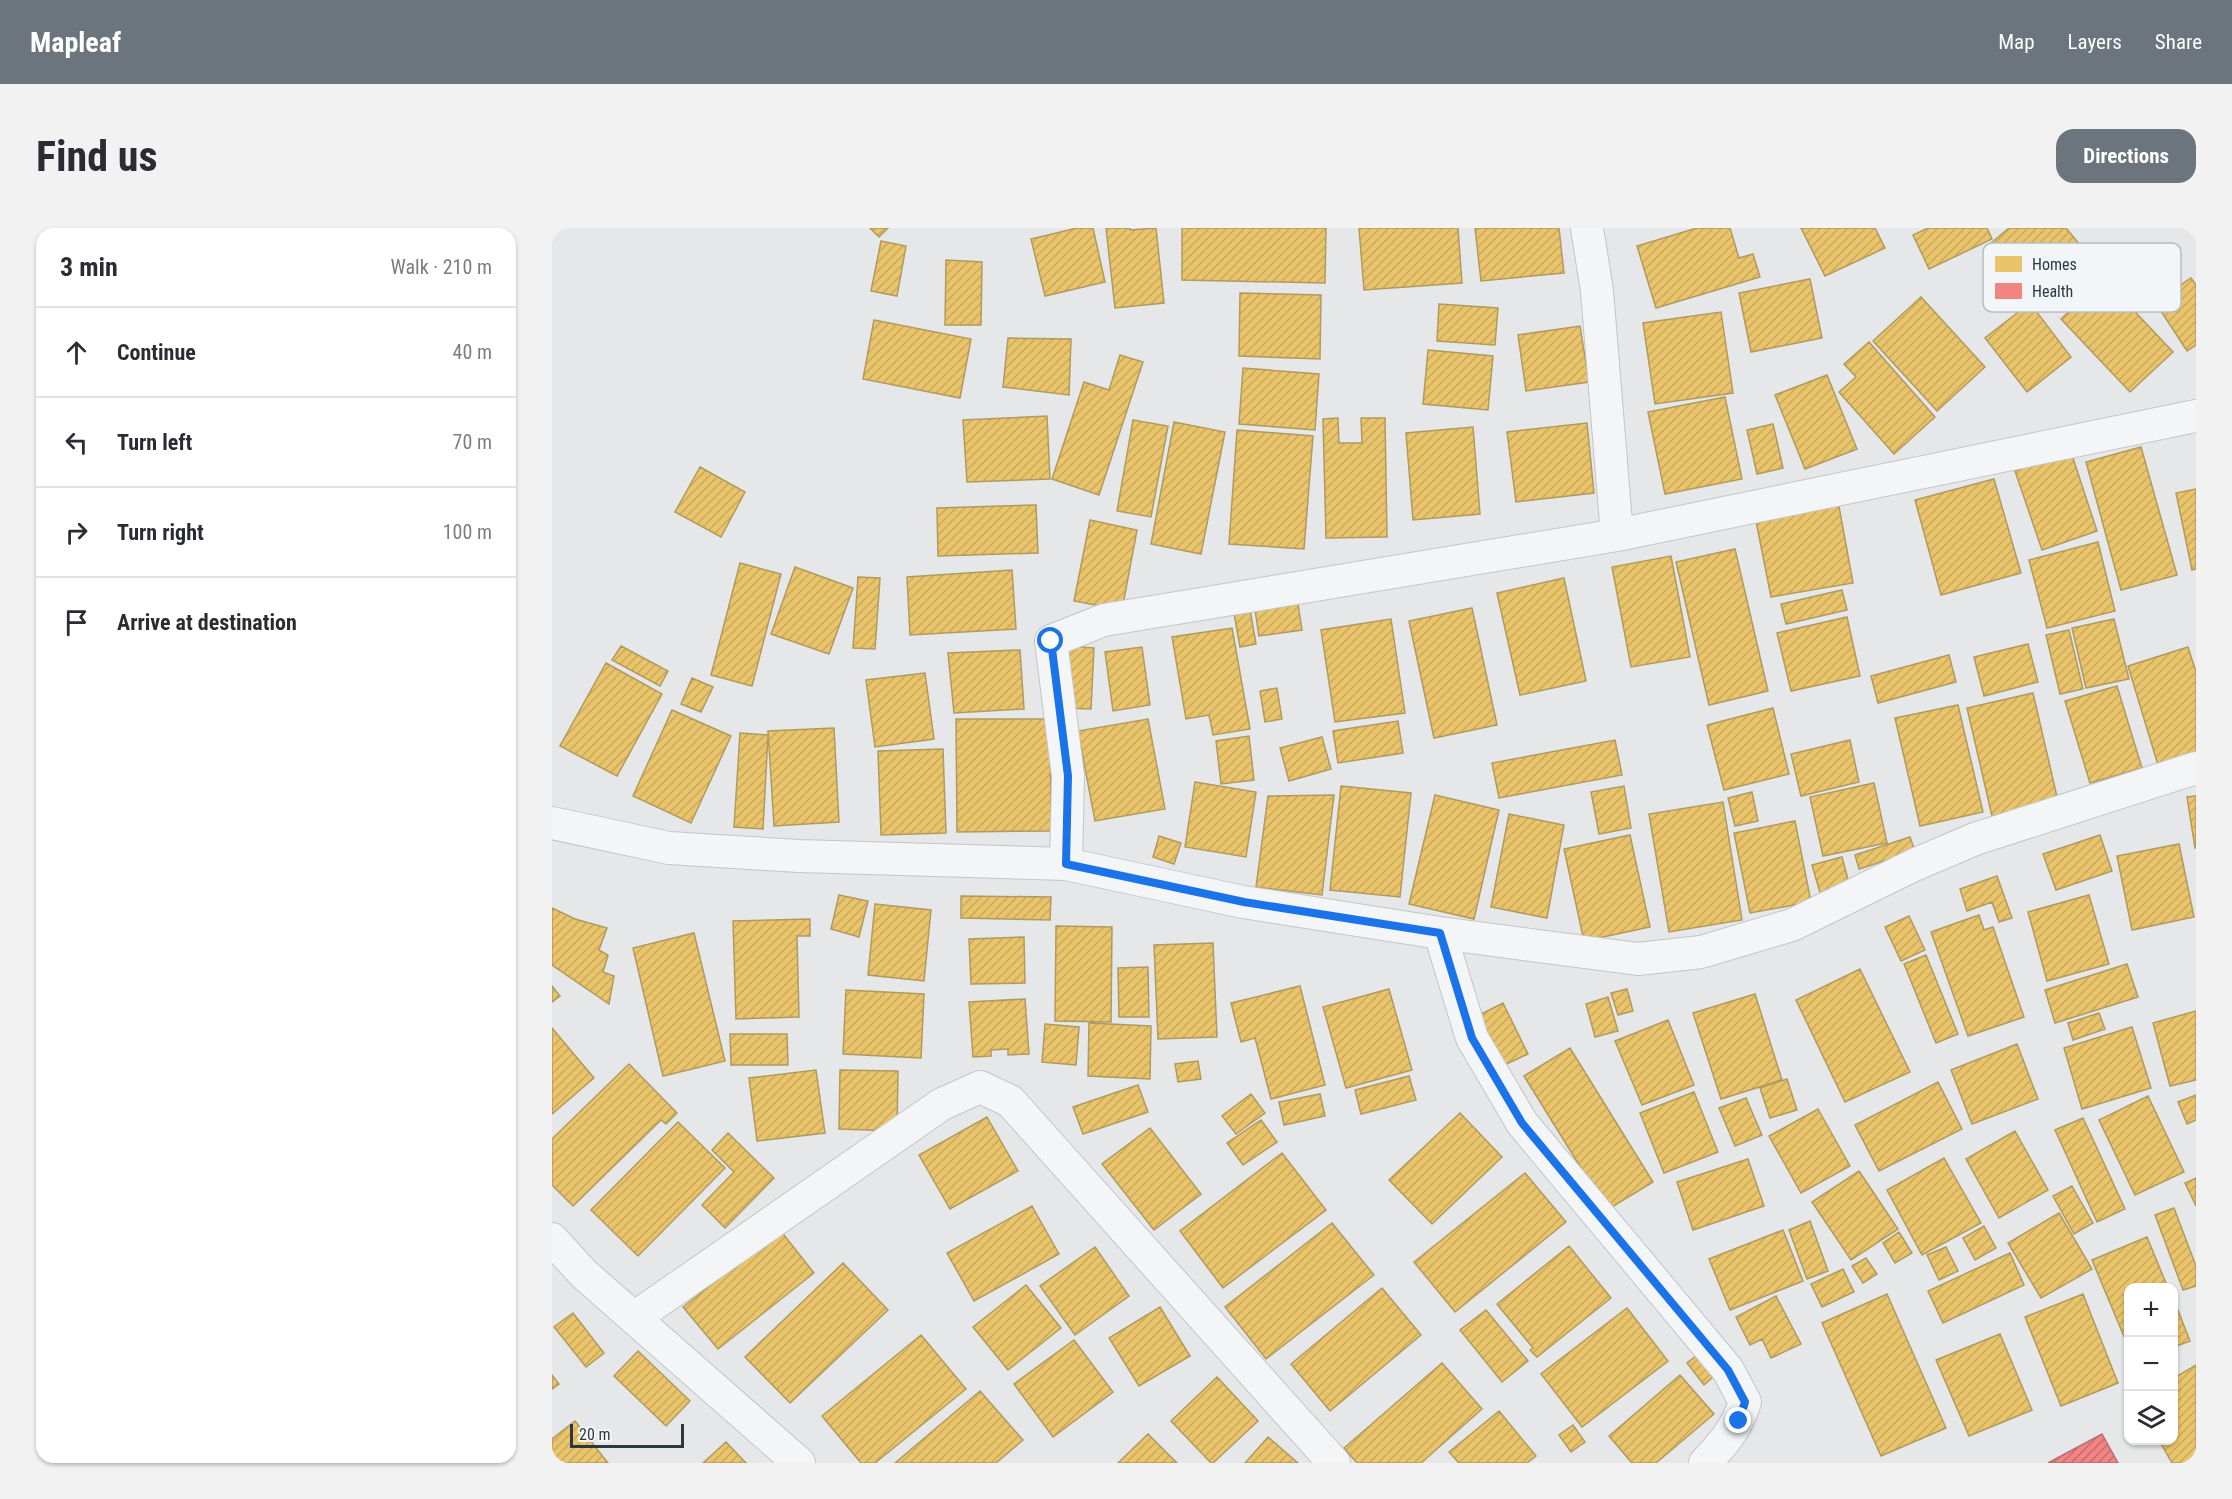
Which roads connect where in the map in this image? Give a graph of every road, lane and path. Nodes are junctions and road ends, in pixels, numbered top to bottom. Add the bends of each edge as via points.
1 (1587, 228) edge
2 (2196, 416) edge
3 (1617, 536) junction
4 (2196, 768) edge
5 (552, 823) edge
6 (1066, 864) junction
7 (1440, 933) junction
8 (552, 1239) edge
9 (633, 1318) junction
10 (799, 1463) edge
11 (1334, 1463) edge
12 (1706, 1463) edge

1 - 3 street via 1597,291
2 - 3 street
3 - 6 street via 1104,620 1051,641 1068,776
4 - 7 street via 1975,839 1792,925 1701,952 1638,959
5 - 6 street via 669,848
6 - 7 street via 1244,902
7 - 12 street via 1472,1038 1522,1123 1728,1370 1745,1402 1729,1437
8 - 9 street
9 - 10 street
9 - 11 street via 942,1104 980,1087 1010,1101

